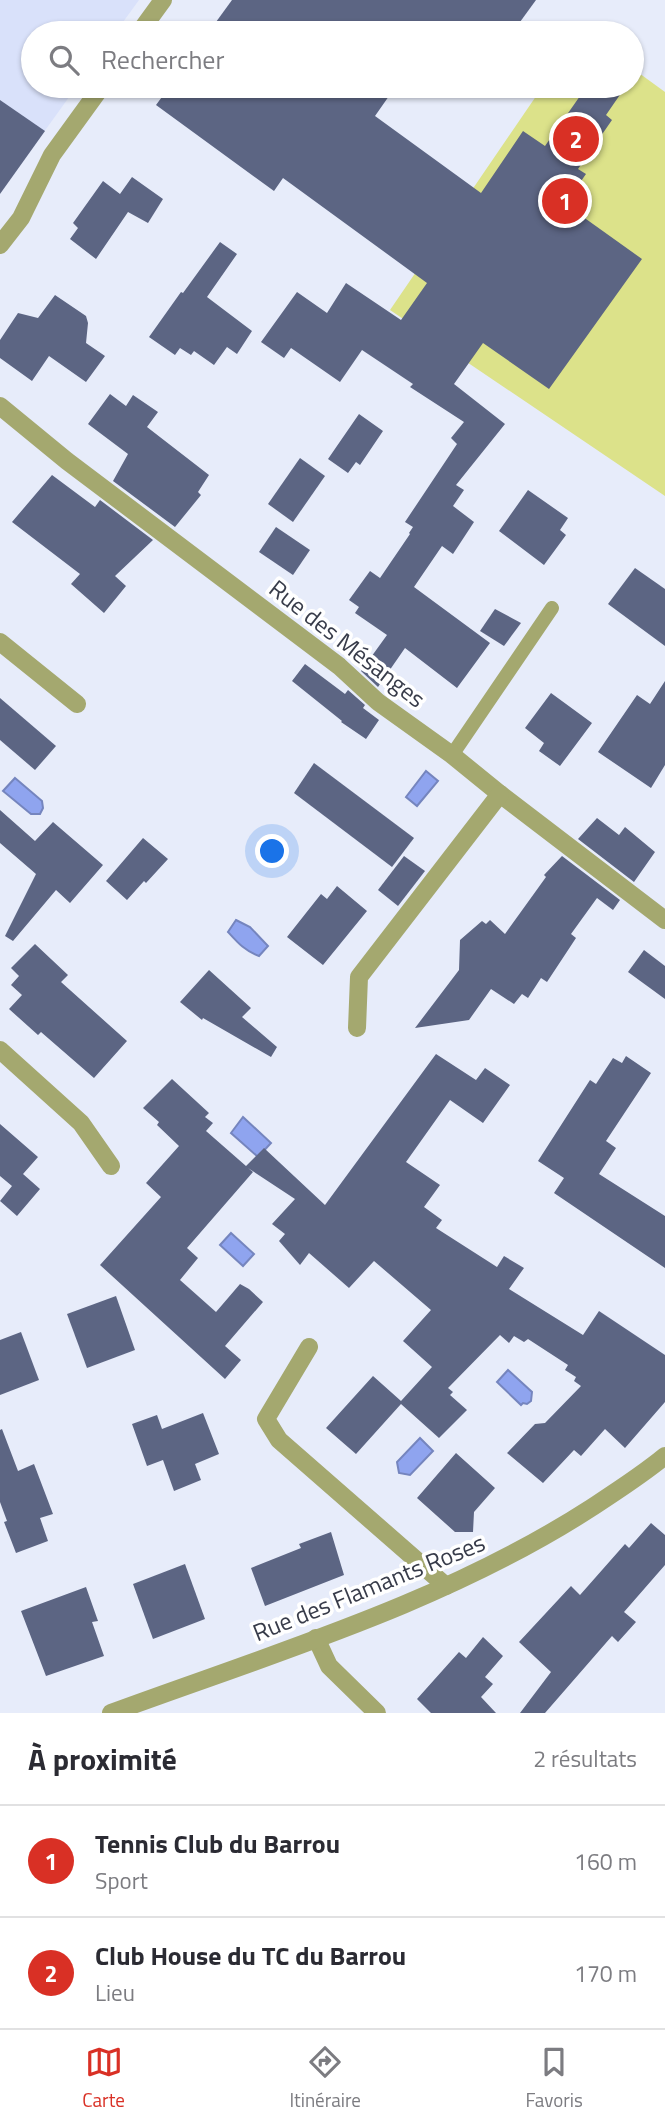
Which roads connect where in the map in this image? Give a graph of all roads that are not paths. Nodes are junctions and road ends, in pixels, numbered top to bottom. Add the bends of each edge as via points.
1 (163, 0) edge
2 (148, 21) edge
3 (93, 98) edge
4 (0, 245) edge
5 (0, 406) edge
6 (552, 608) dead end
7 (0, 642) edge
8 (77, 704) dead end
9 (452, 755) junction
10 (500, 794) junction
11 (665, 920) edge
12 (357, 1028) dead end
13 (0, 1050) edge
14 (111, 1166) dead end
15 (309, 1346) dead end
16 (665, 1456) edge
17 (446, 1586) junction
18 (316, 1638) junction
19 (111, 1713) edge
20 (377, 1713) edge

1 - 2 street
3 - 4 street via 52,155 21,218
5 - 9 street, Rue des Mésanges
6 - 9 lane
7 - 8 street
9 - 10 street, Rue des Mésanges
10 - 11 street, Rue des Mésanges
10 - 12 street via 359,977
13 - 14 street via 81,1123
15 - 17 street via 266,1419 279,1440
16 - 17 street, Rue des Flamants Roses via 562,1526
17 - 18 street, Rue des Flamants Roses
18 - 19 street, Rue des Flamants Roses
18 - 20 street via 329,1666

